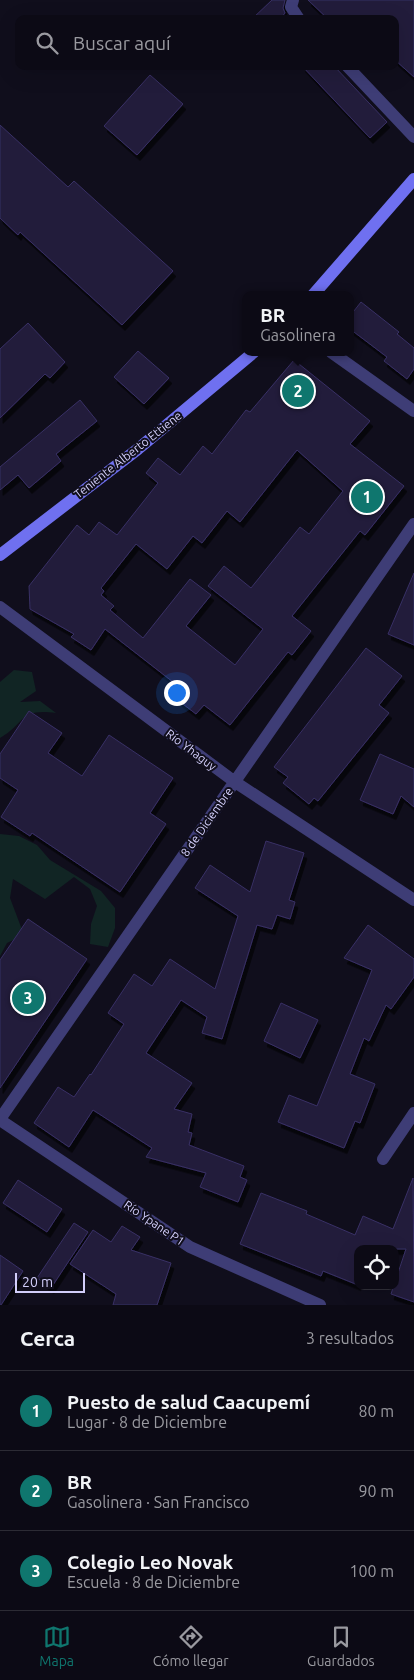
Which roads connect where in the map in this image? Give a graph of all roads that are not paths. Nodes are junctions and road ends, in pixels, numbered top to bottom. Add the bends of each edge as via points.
1 (293, 0) edge
2 (296, 15) edge
3 (351, 70) edge
4 (414, 137) edge
5 (414, 179) edge
6 (317, 291) edge
7 (249, 356) edge
8 (337, 356) edge
9 (414, 411) edge
10 (414, 524) edge
11 (0, 555) edge
12 (0, 606) edge
13 (235, 782) junction
14 (414, 900) edge
15 (414, 1114) edge
16 (0, 1119) edge
17 (383, 1158) dead end
18 (320, 1305) edge

1 - 2 street via 291,8
3 - 4 street
5 - 6 main road
7 - 11 main road, Teniente Alberto Ettiene via 138,449
8 - 9 street
10 - 13 street, 8 de Diciembre
12 - 13 street, Río Yhaguy
13 - 14 street, Río Yhaguy
13 - 16 street, 8 de Diciembre
15 - 17 street
16 - 18 street, Río Ypane P1 via 190,1247

